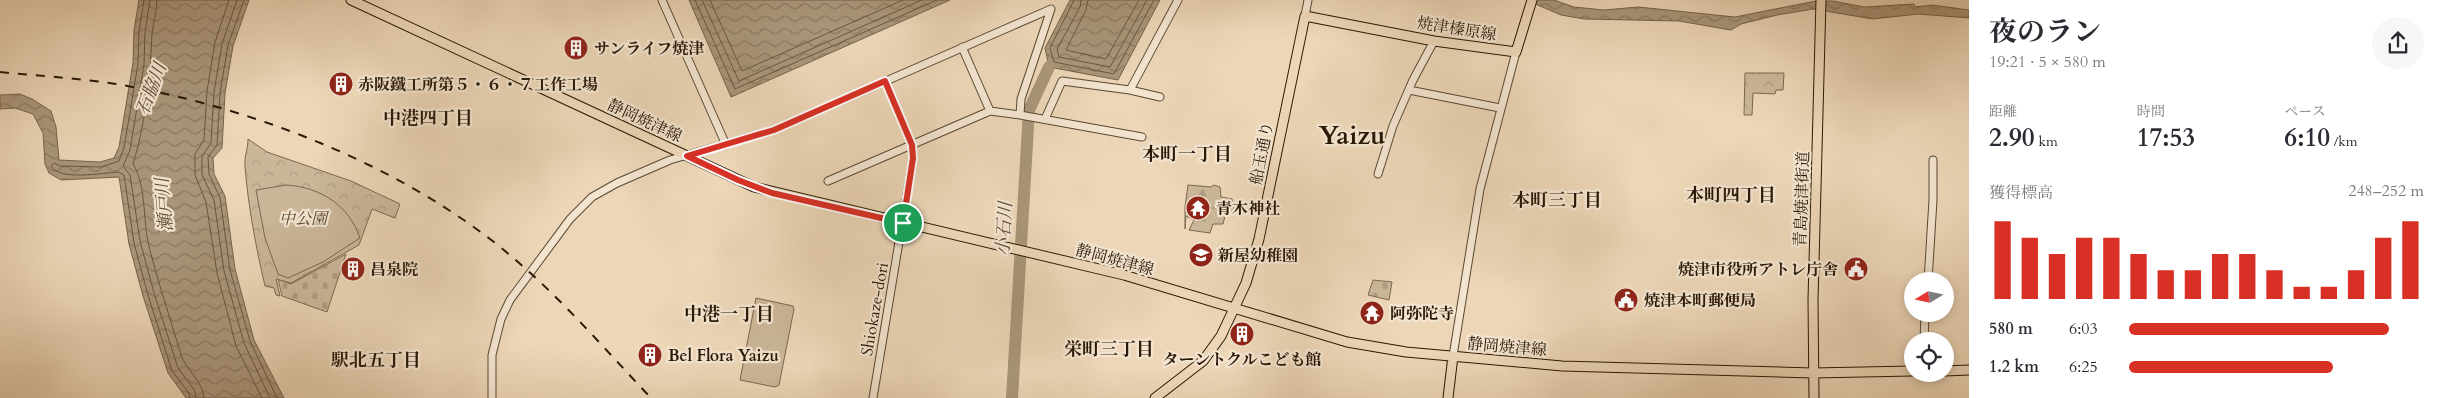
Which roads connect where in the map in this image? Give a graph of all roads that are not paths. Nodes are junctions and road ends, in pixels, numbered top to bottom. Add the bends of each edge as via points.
1 (350, 0) edge
2 (662, 0) edge
3 (1178, 0) edge
4 (1308, 0) edge
5 (1820, 0) edge
6 (1531, 3) edge
7 (1305, 16) junction
8 (1434, 41) junction
9 (962, 47) junction
10 (1516, 52) junction
11 (885, 81) junction
12 (1130, 90) junction
13 (1409, 90) junction
14 (1160, 97) dead end
15 (1500, 108) junction
16 (990, 111) junction
17 (1021, 115) junction
18 (1045, 119) junction
19 (1142, 137) dead end
20 (726, 145) junction
21 (912, 145) junction
22 (687, 156) junction
23 (1933, 160) dead end
24 (1378, 174) dead end
25 (828, 181) dead end
26 (903, 223) junction
27 (1929, 272) edge
28 (1234, 308) junction
29 (1453, 356) junction
30 (1969, 370) edge
31 (1954, 371) edge
32 (1904, 372) edge
33 (1813, 373) junction
34 (492, 398) edge
35 (873, 398) edge
36 (1155, 398) edge
37 (1448, 398) edge
38 (1814, 398) edge

1 - 22 main road, 静岡焼津線
2 - 20 street
3 - 12 street
4 - 7 street, 船玉通り
5 - 33 main road, 青島焼津街道
6 - 10 main road
7 - 8 main road, 焼津榛原線
7 - 28 main road, 船玉通り via 1259,240 1246,284
8 - 10 main road, 焼津榛原線
8 - 13 street
9 - 11 street
9 - 16 street
9 - 17 street via 1051,9 1021,99
10 - 15 street
11 - 20 street via 774,130
11 - 21 street, Shiokaze-dori
12 - 14 street
12 - 18 street via 1062,81
13 - 15 street
13 - 24 street via 1388,139
15 - 29 street via 1480,189
16 - 17 street
16 - 21 street
17 - 18 street
18 - 19 street
20 - 22 street
21 - 25 street
21 - 26 street, Shiokaze-dori
22 - 26 main road, 静岡焼津線 via 772,193
22 - 34 street via 670,160 603,190 570,219 523,281 501,320 492,355
23 - 27 street
26 - 28 main road, 静岡焼津線 via 1124,275
26 - 35 street, Shiokaze-dori
28 - 29 main road, 静岡焼津線 via 1348,342
28 - 36 main road, 船玉通り via 1203,361
29 - 33 main road, 静岡焼津線 via 1562,366
29 - 37 main road
30 - 31 main road
32 - 33 main road, 静岡焼津線
33 - 38 main road, 青島焼津街道

